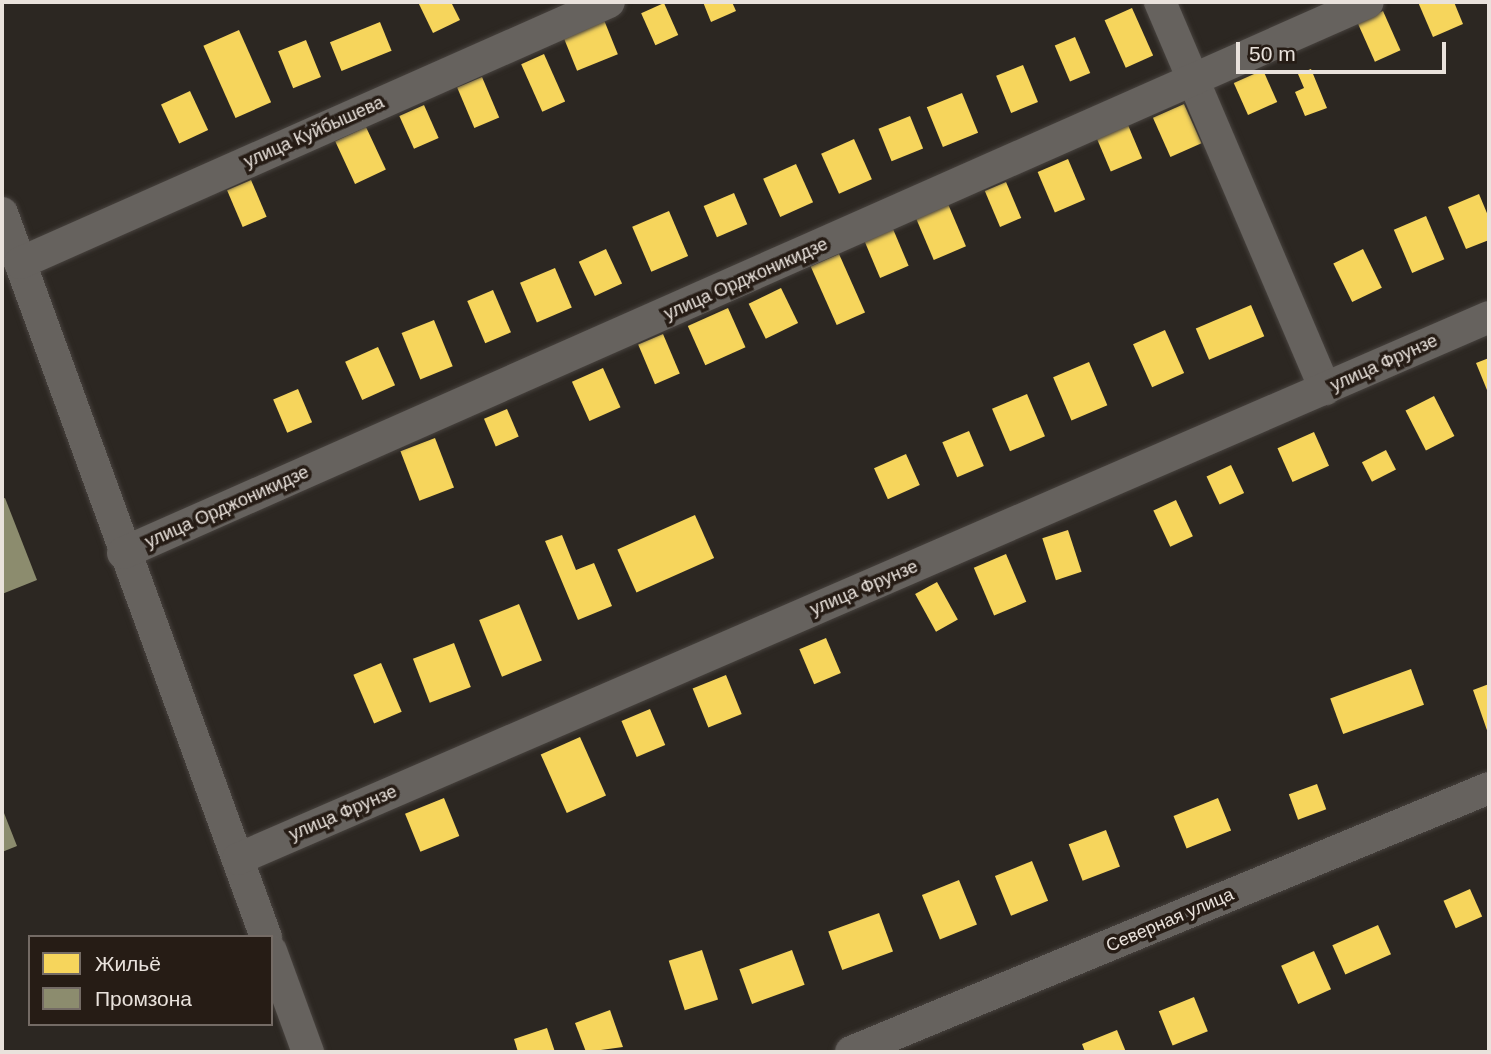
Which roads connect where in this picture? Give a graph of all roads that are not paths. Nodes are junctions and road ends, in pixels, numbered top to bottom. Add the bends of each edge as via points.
1 (608, 2) edge
2 (1160, 2) edge
3 (1368, 2) edge
4 (1194, 81) junction
5 (2, 213) edge
6 (20, 262) junction
7 (1489, 317) edge
8 (1325, 389) junction
9 (123, 553) junction
10 (1489, 788) edge
11 (238, 859) junction
12 (265, 935) edge
13 (273, 956) edge
14 (308, 1052) edge
15 (851, 1052) edge

1 - 6 street, улица Куйбышева
2 - 4 street
3 - 4 street, улица Орджоникидзе
4 - 8 street
4 - 9 street, улица Орджоникидзе
5 - 6 street
6 - 9 street
7 - 8 street, улица Фрунзе
8 - 11 street, улица Фрунзе
9 - 11 street
10 - 15 street, Северная улица
11 - 12 street
13 - 14 street

